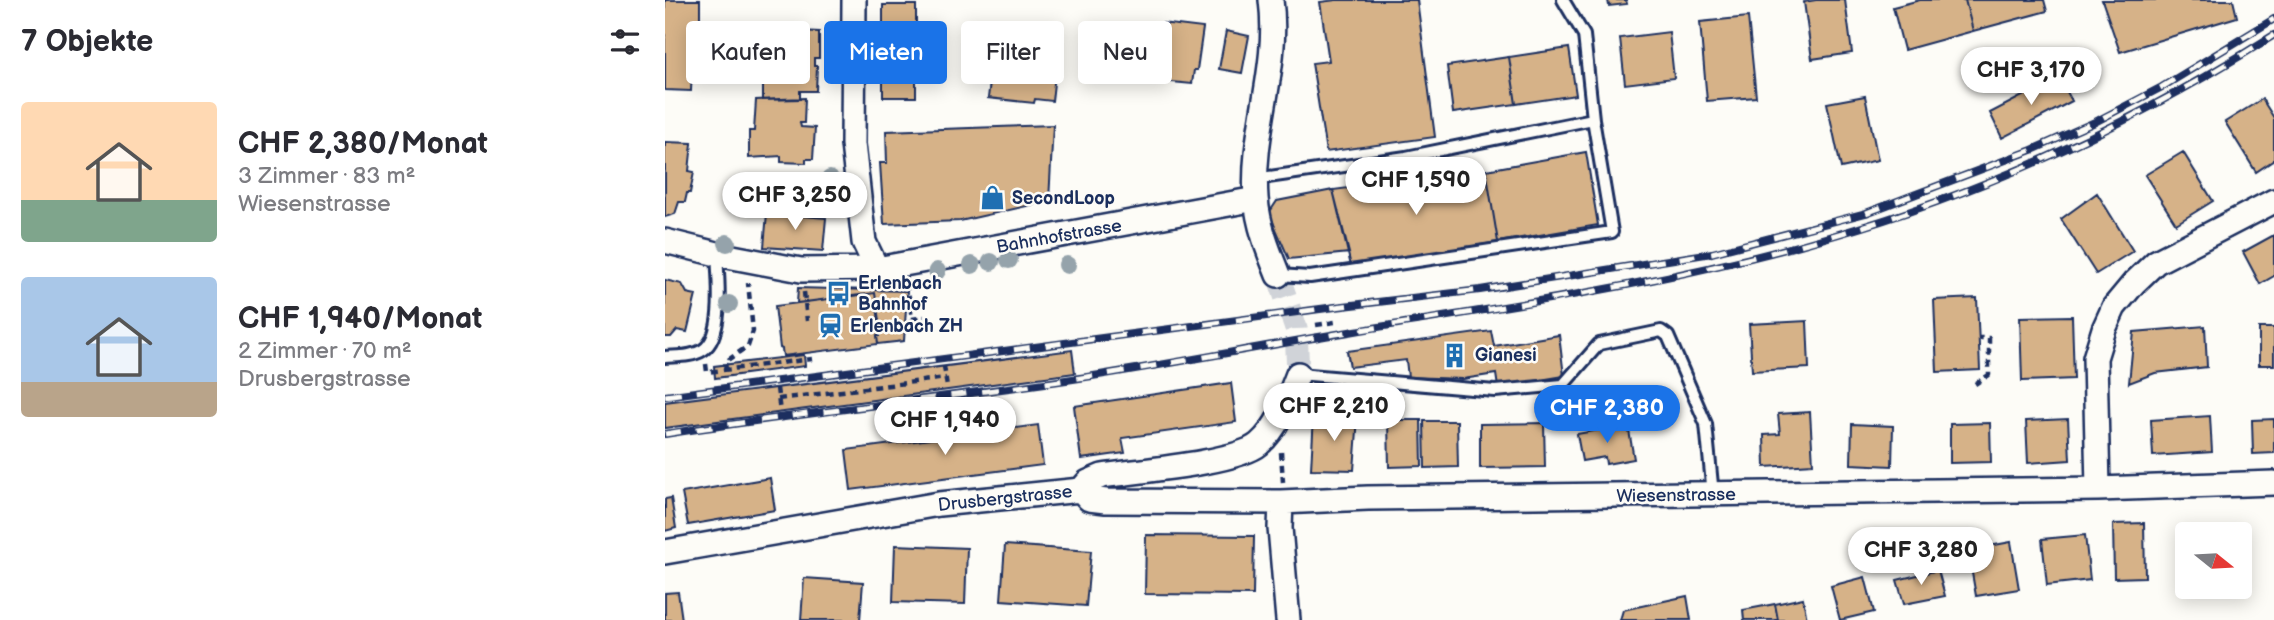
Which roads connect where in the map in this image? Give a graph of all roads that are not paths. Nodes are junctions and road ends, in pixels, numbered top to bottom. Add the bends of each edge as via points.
1 (853, 0) edge
2 (1271, 0) edge
3 (1563, 0) edge
4 (1593, 119) junction
5 (1255, 189) junction
6 (2274, 201) edge
7 (665, 241) edge
8 (717, 254) junction
9 (877, 269) junction
10 (1277, 275) joint
11 (665, 357) edge
12 (1298, 374) joint
13 (2274, 483) edge
14 (2098, 489) junction
15 (1081, 490) junction
16 (1713, 495) junction
17 (1281, 502) junction
18 (665, 552) edge
19 (1289, 620) edge

1 - 9 street via 853,144 864,242
2 - 5 street via 1273,52
3 - 4 lane via 1584,35
4 - 5 lane
4 - 10 lane via 1612,232 1321,275
5 - 9 street, Bahnhofstrasse
5 - 10 street via 1261,231
6 - 14 street via 2156,262 2114,307 2095,358
7 - 8 street, Bahnhofstrasse
8 - 9 street, Bahnhofstrasse via 801,270
8 - 11 lane via 718,314 710,344 695,353
12 - 15 street, Drusbergstrasse via 1289,400 1259,445 1231,457 1102,476
12 - 16 lane via 1495,391 1563,385 1599,344 1661,331 1668,336 1706,424
13 - 14 street, Wiesenstrasse
14 - 16 street, Wiesenstrasse
15 - 17 street, Wiesenstrasse via 1089,499 1106,501
15 - 18 street, Drusbergstrasse via 939,504
16 - 17 street, Wiesenstrasse
17 - 19 street

